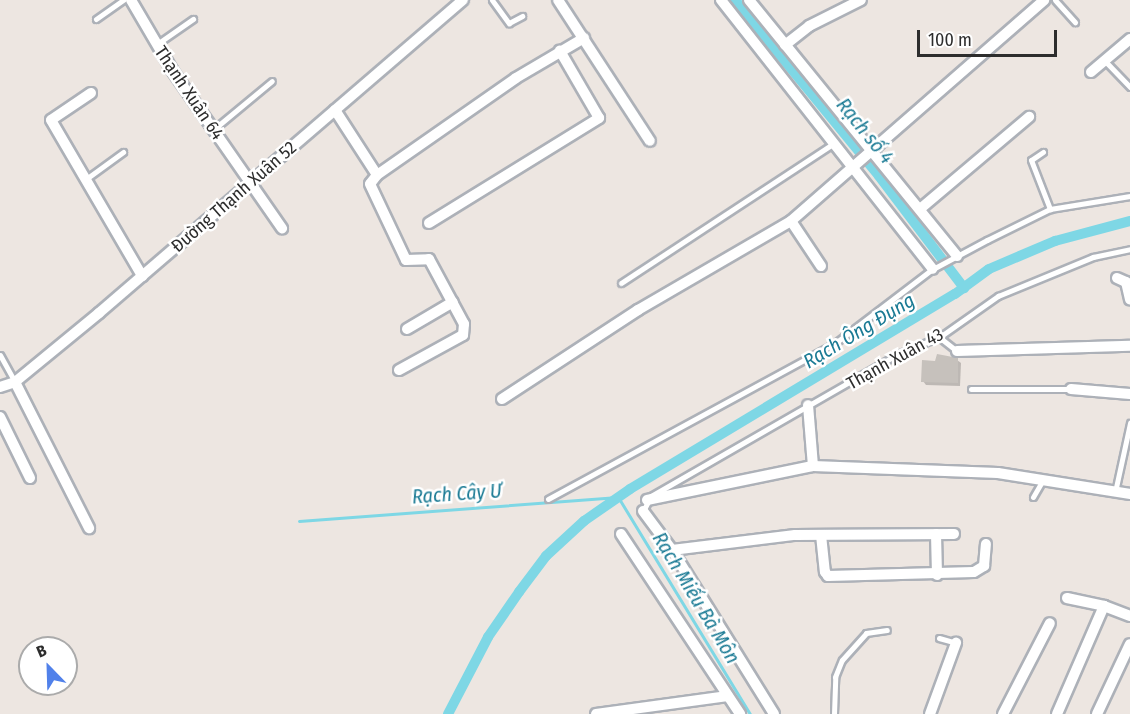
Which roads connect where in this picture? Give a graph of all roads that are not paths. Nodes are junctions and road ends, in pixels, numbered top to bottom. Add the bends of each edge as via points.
1 (123, 0) edge
2 (131, 0) edge
3 (463, 0) edge
4 (492, 0) edge
5 (558, 0) edge
6 (721, 0) edge
7 (749, 0) edge
8 (861, 0) edge
9 (1044, 0) edge
10 (1055, 0) edge
11 (846, 4) edge
12 (522, 16) dead end
13 (96, 19) dead end
14 (193, 19) dead end
15 (1075, 22) dead end
16 (584, 38) junction
17 (1130, 39) edge
18 (156, 45) junction
19 (785, 45) junction
20 (560, 51) junction
21 (1105, 61) junction
22 (1091, 72) dead end
23 (272, 81) dead end
24 (1130, 87) edge
25 (91, 93) dead end
26 (335, 110) junction
27 (1029, 117) dead end
28 (214, 129) junction
29 (650, 141) dead end
30 (834, 143) junction
31 (873, 150) junction
32 (123, 152) dead end
33 (1043, 152) dead end
34 (855, 169) junction
35 (376, 175) junction
36 (85, 180) junction
37 (250, 183) junction
38 (1130, 196) edge
39 (920, 208) junction
40 (1050, 209) junction
41 (791, 221) junction
42 (429, 223) dead end
43 (282, 228) dead end
44 (1130, 249) edge
45 (957, 256) junction
46 (821, 266) dead end
47 (933, 269) junction
48 (142, 276) junction
49 (1117, 278) dead end
50 (621, 283) dead end
51 (1130, 300) edge
52 (453, 302) junction
53 (407, 329) dead end
54 (939, 337) junction
55 (1130, 346) edge
56 (957, 351) joint
57 (0, 355) edge
58 (399, 370) dead end
59 (15, 382) junction
60 (0, 387) edge
61 (971, 389) dead end
62 (1071, 389) joint
63 (1130, 394) edge
64 (502, 399) dead end
65 (808, 405) junction
66 (0, 417) edge
67 (1130, 423) edge
68 (813, 466) junction
69 (30, 478) dead end
70 (1044, 480) junction
71 (1115, 492) junction
72 (1130, 494) edge
73 (1033, 497) dead end
74 (548, 499) dead end
75 (647, 500) junction
76 (643, 511) joint
77 (89, 528) dead end
78 (621, 534) dead end
79 (936, 534) junction
80 (954, 534) dead end
81 (821, 535) junction
82 (986, 544) dead end
83 (672, 550) junction
84 (937, 575) junction
85 (1067, 597) dead end
86 (1104, 606) junction
87 (1130, 616) edge
88 (1050, 623) dead end
89 (887, 630) dead end
90 (939, 638) dead end
91 (956, 643) joint
92 (1130, 644) edge
93 (728, 696) junction
94 (596, 714) edge
95 (740, 714) edge
96 (774, 714) edge
97 (834, 714) edge
98 (930, 714) edge
99 (1004, 714) edge
100 (1057, 714) edge
101 (1097, 714) edge

1 - 13 lane
2 - 18 street, Thạnh Xuân 64
3 - 26 street, Đường Thạnh Xuân 52
4 - 12 lane via 509,23
5 - 16 street
6 - 30 street
7 - 19 street
8 - 11 street
9 - 31 street
10 - 15 lane
11 - 19 street
14 - 18 lane
16 - 20 street
16 - 29 street
17 - 21 street
18 - 28 street, Thạnh Xuân 64
19 - 31 street
20 - 35 street
20 - 42 street via 599,118
21 - 22 street
21 - 24 lane
23 - 28 lane
25 - 36 street via 51,119
26 - 35 street
26 - 37 street, Đường Thạnh Xuân 52
27 - 39 street
28 - 37 street, Thạnh Xuân 64
30 - 34 street
30 - 50 lane
31 - 34 street
31 - 39 street
32 - 36 lane
33 - 40 lane via 1031,160
34 - 41 street
34 - 47 street
35 - 52 street via 370,184 406,260 429,259
36 - 48 street
37 - 43 street, Thạnh Xuân 64
37 - 48 street, Đường Thạnh Xuân 52
38 - 40 lane
39 - 45 street
40 - 45 lane
41 - 46 street
41 - 64 street via 638,310
44 - 54 lane, Thạnh Xuân 43 via 1033,278 998,296
45 - 47 lane
47 - 74 lane via 834,344
48 - 59 street, Đường Thạnh Xuân 52
49 - 51 street via 1125,280
52 - 53 street
52 - 58 street via 464,324 463,335
54 - 56 lane
54 - 65 lane, Thạnh Xuân 43 via 898,354
55 - 56 street, Thạnh Xuân 43
57 - 59 lane
59 - 60 street, Đường Thạnh Xuân 52
59 - 77 street
61 - 62 lane
62 - 63 street
65 - 68 street
65 - 75 lane, Thạnh Xuân 43
66 - 69 street
67 - 71 lane
68 - 70 street via 998,473
68 - 75 street
70 - 71 street
70 - 73 lane
71 - 72 street
75 - 76 lane
76 - 83 street
78 - 93 street
79 - 80 street
79 - 81 street
79 - 84 street
81 - 83 street
81 - 84 street via 828,576
82 - 84 street via 980,570
83 - 96 street
85 - 86 street
86 - 87 street
86 - 100 street
88 - 99 street
89 - 97 lane via 866,633 842,660 835,676
90 - 91 lane
91 - 98 street
92 - 101 street
93 - 94 street
93 - 95 street

